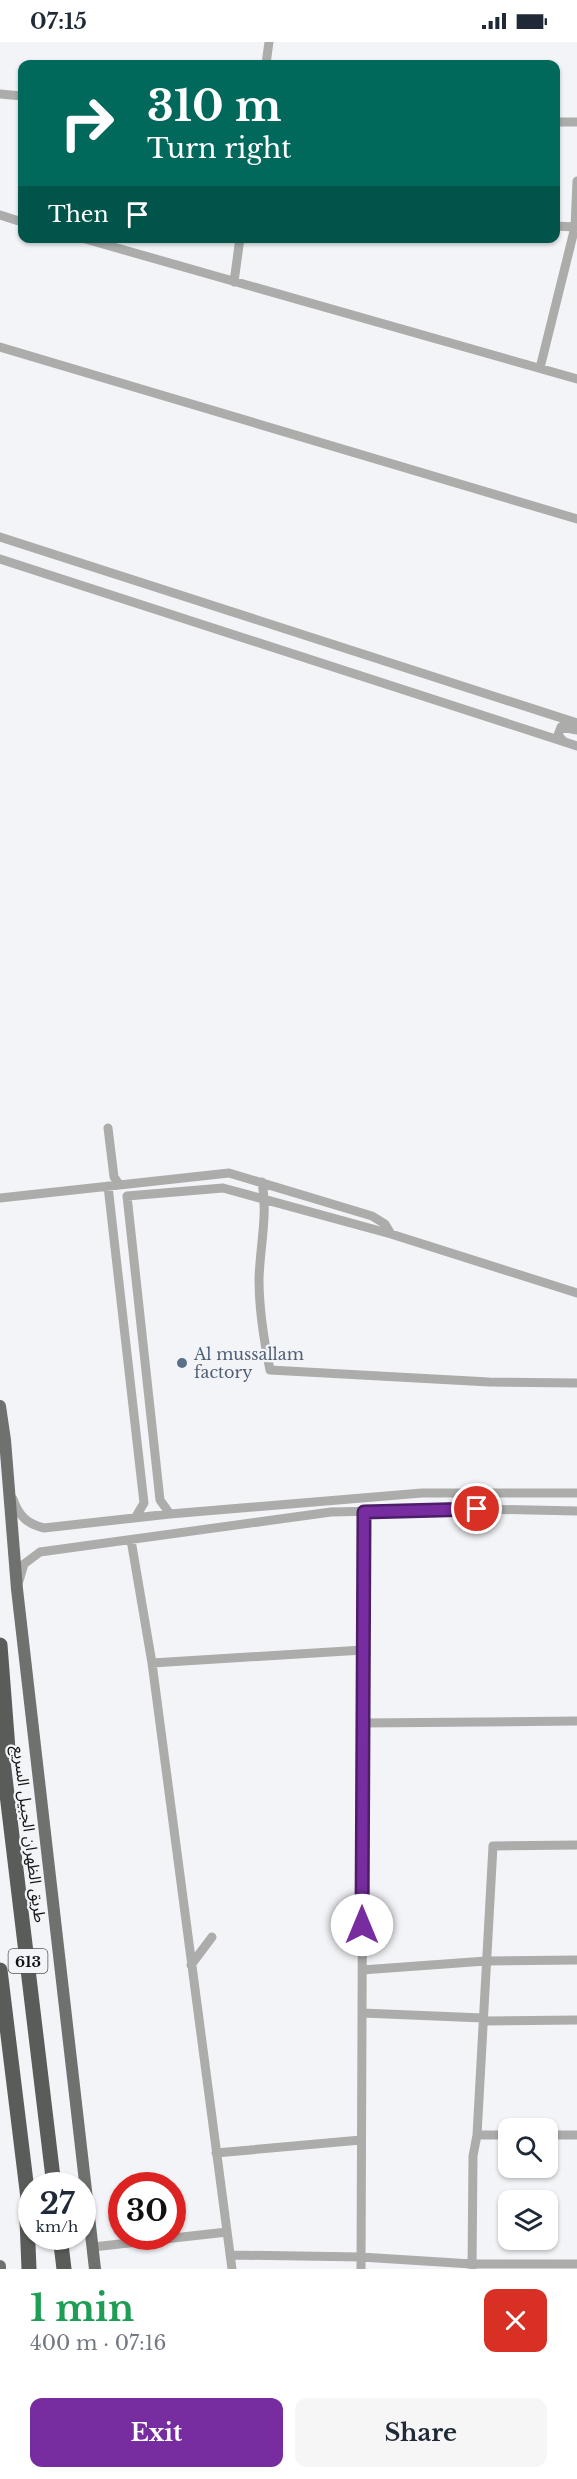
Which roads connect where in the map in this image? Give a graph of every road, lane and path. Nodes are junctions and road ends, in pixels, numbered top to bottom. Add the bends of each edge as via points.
1 (269, 42) edge
2 (267, 60) edge
3 (0, 94) edge
4 (18, 96) edge
5 (560, 122) edge
6 (577, 122) edge
7 (577, 181) edge
8 (0, 215) edge
9 (18, 221) edge
10 (560, 226) edge
11 (575, 227) junction
12 (99, 243) edge
13 (239, 243) edge
14 (234, 282) junction
15 (0, 347) edge
16 (540, 368) junction
17 (577, 379) edge
18 (577, 519) edge
19 (0, 537) edge
20 (0, 559) edge
21 (577, 723) edge
22 (577, 730) edge
23 (564, 742) junction
24 (577, 746) edge
25 (108, 1128) dead end
26 (262, 1182) junction
27 (122, 1184) junction
28 (108, 1186) junction
29 (127, 1196) junction
30 (0, 1198) edge
31 (265, 1199) junction
32 (391, 1233) junction
33 (577, 1293) edge
34 (577, 1383) edge
35 (0, 1406) edge
36 (133, 1406) junction
37 (152, 1425) junction
38 (9, 1485) junction
39 (577, 1493) edge
40 (577, 1511) edge
41 (364, 1512) junction
42 (170, 1514) junction
43 (135, 1518) junction
44 (131, 1540) junction
45 (17, 1589) junction
46 (0, 1645) edge
47 (363, 1650) junction
48 (152, 1663) junction
49 (577, 1721) edge
50 (363, 1723) junction
51 (0, 1736) edge
52 (577, 1845) edge
53 (16, 1865) junction
54 (212, 1937) dead end
55 (577, 1960) edge
56 (486, 1961) junction
57 (191, 1965) junction
58 (0, 1970) edge
59 (362, 1970) junction
60 (362, 2013) junction
61 (483, 2020) junction
62 (577, 2020) edge
63 (477, 2135) junction
64 (498, 2135) edge
65 (558, 2135) edge
66 (577, 2135) edge
67 (361, 2140) junction
68 (216, 2153) junction
69 (25, 2172) edge
70 (52, 2172) edge
71 (84, 2172) edge
72 (227, 2232) junction
73 (96, 2247) edge
74 (28, 2250) edge
75 (34, 2250) edge
76 (62, 2250) edge
77 (93, 2250) edge
78 (230, 2255) junction
79 (361, 2257) junction
80 (577, 2264) edge
81 (472, 2267) edge
82 (29, 2269) edge
83 (36, 2269) edge
84 (64, 2269) edge
85 (96, 2269) edge
86 (232, 2269) edge
87 (361, 2269) edge

1 - 2 street
3 - 4 street
5 - 6 street
7 - 11 street
8 - 9 street
10 - 11 street
11 - 16 street
12 - 14 street
13 - 14 street
14 - 16 street
15 - 18 street
16 - 17 street
19 - 21 street
20 - 23 street
22 - 23 street via 561,727 558,735
23 - 24 street
25 - 27 street via 114,1177
26 - 27 street via 230,1173
26 - 31 street
26 - 32 street via 372,1216
27 - 28 street
27 - 29 street
28 - 30 street
28 - 36 street
29 - 31 street via 223,1188
29 - 37 street
31 - 32 street
31 - 34 street via 259,1280 270,1370
32 - 33 street
35 - 38 main road
36 - 37 street
36 - 43 street via 144,1503
37 - 42 street via 160,1500
38 - 43 street via 16,1509 32,1525 44,1528
38 - 45 main road
39 - 42 street via 422,1492
40 - 41 street
41 - 44 street via 331,1512
41 - 47 street
42 - 43 street
44 - 45 street via 40,1552 24,1564
44 - 48 street
45 - 71 main road
46 - 53 highway
47 - 48 street
47 - 50 street
48 - 57 street
49 - 50 street
50 - 59 street
51 - 53 highway, طريق الظهران الجبيل السريع / 613
52 - 56 street via 493,1846
53 - 70 highway, طريق الظهران الجبيل السريع / 613
54 - 57 street
55 - 56 street
56 - 59 street
56 - 61 street
57 - 68 street
58 - 69 highway, 613
59 - 60 street
60 - 61 street
60 - 67 street
61 - 62 street
61 - 63 street
63 - 64 street
63 - 81 street via 473,2156
65 - 66 street
67 - 68 street
67 - 79 street
68 - 72 street
72 - 73 street
72 - 78 street
74 - 82 highway
75 - 83 highway
76 - 84 highway
77 - 85 main road
78 - 79 street
78 - 86 street
79 - 81 street
79 - 87 street
80 - 81 street

